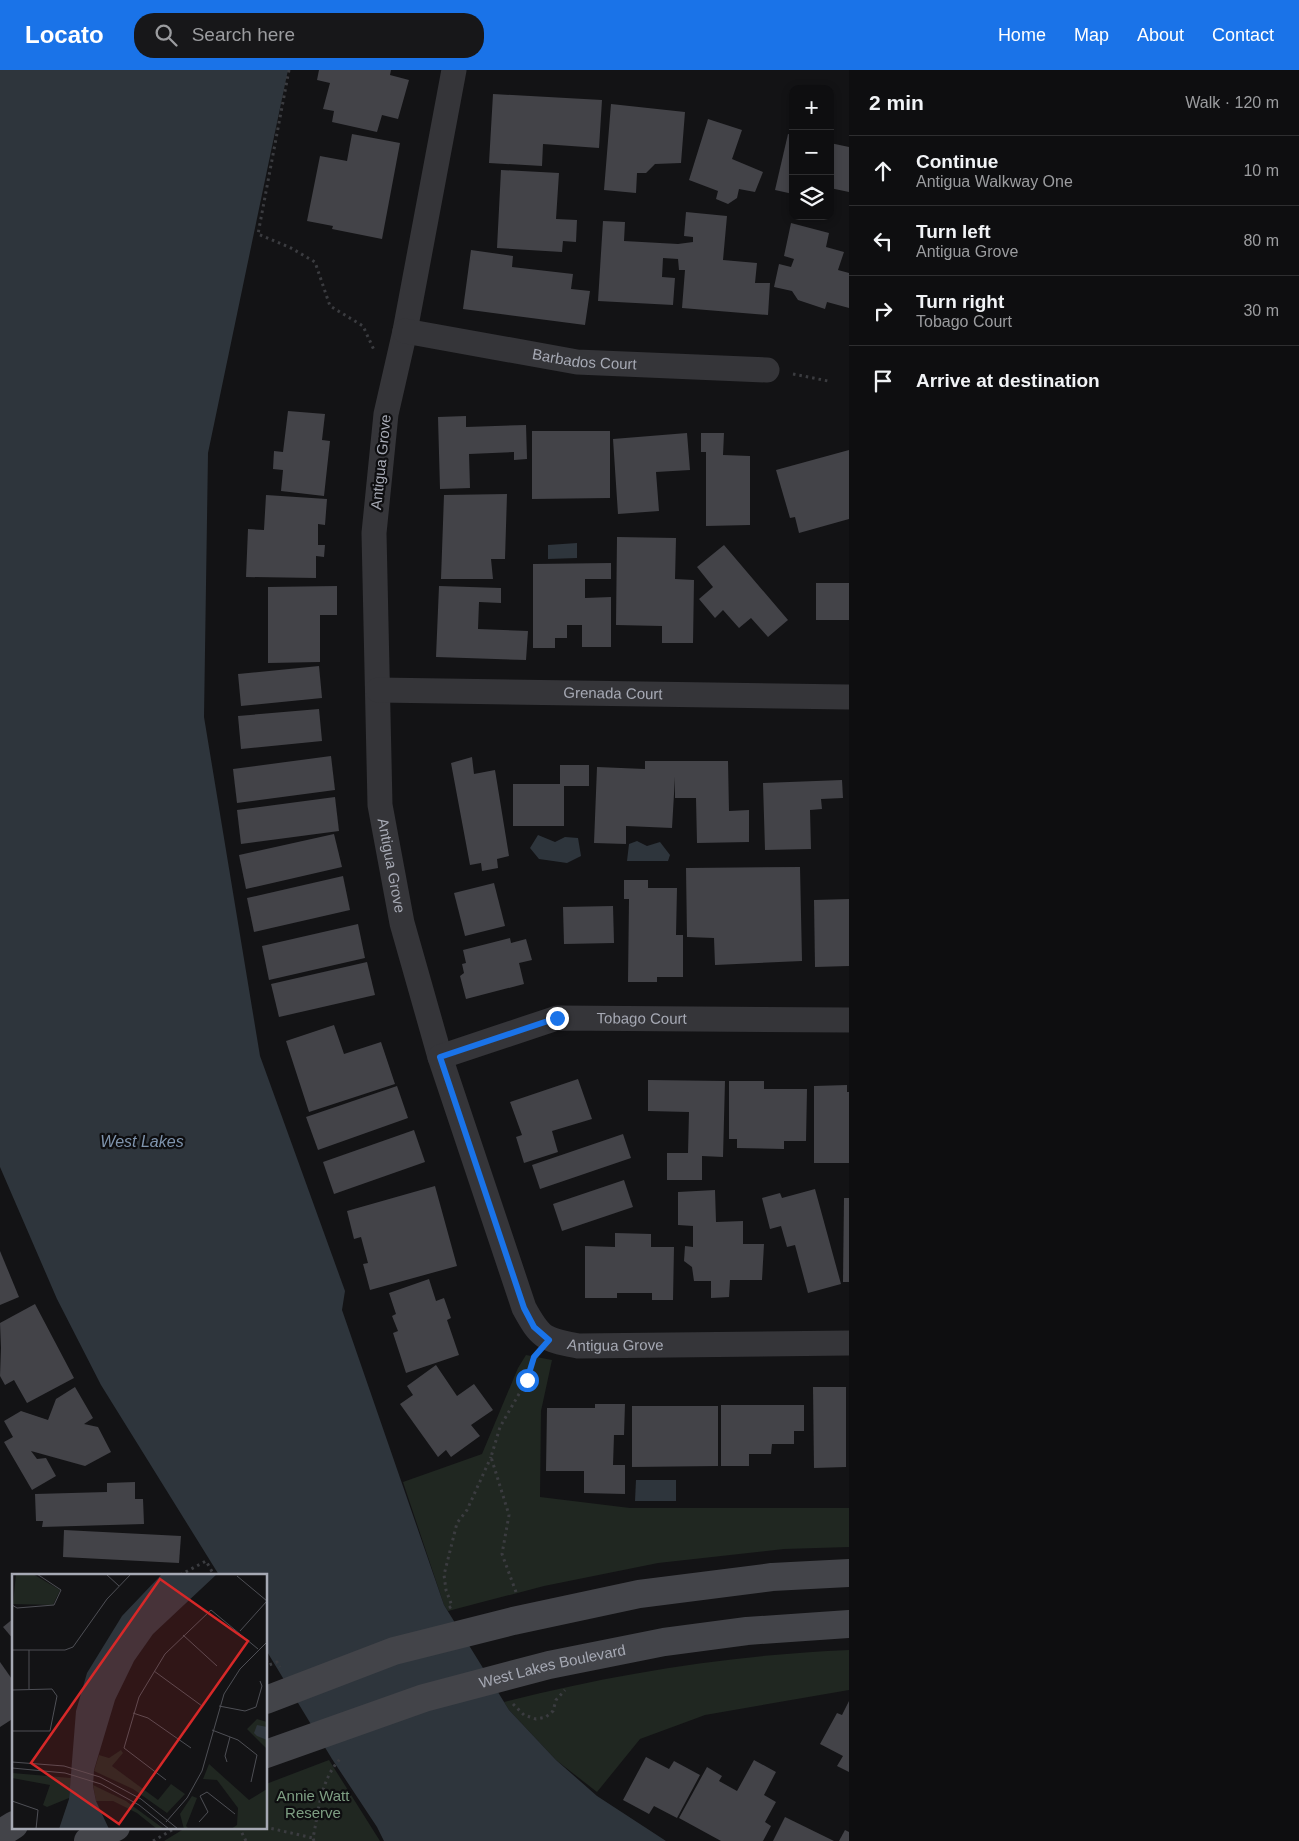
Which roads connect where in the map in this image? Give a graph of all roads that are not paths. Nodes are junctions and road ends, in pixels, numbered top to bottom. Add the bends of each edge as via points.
1 (454, 70) edge
2 (405, 331) junction
3 (767, 370) road end
4 (378, 690) junction
5 (848, 697) dead end
6 (849, 1020) edge
7 (440, 1057) junction
8 (849, 1343) edge
9 (849, 1573) edge
10 (849, 1624) edge
11 (268, 1699) edge
12 (268, 1753) edge
13 (12, 1826) edge
14 (114, 1828) edge
15 (0, 1834) edge
16 (88, 1841) edge

1 - 2 street, Antigua Grove
2 - 3 street, Barbados Court via 577,362
2 - 4 street, Antigua Grove via 386,414 374,534
4 - 5 street, Grenada Court
4 - 7 street, Antigua Grove via 380,805 402,923
6 - 7 street, Tobago Court via 557,1018
7 - 8 street, Antigua Grove via 524,1308 534,1327 549,1340 578,1346
9 - 11 main road via 772,1578 515,1609
10 - 12 main road, West Lakes Boulevard via 747,1631 664,1642 549,1665 424,1698
13 - 15 main road
14 - 16 main road

